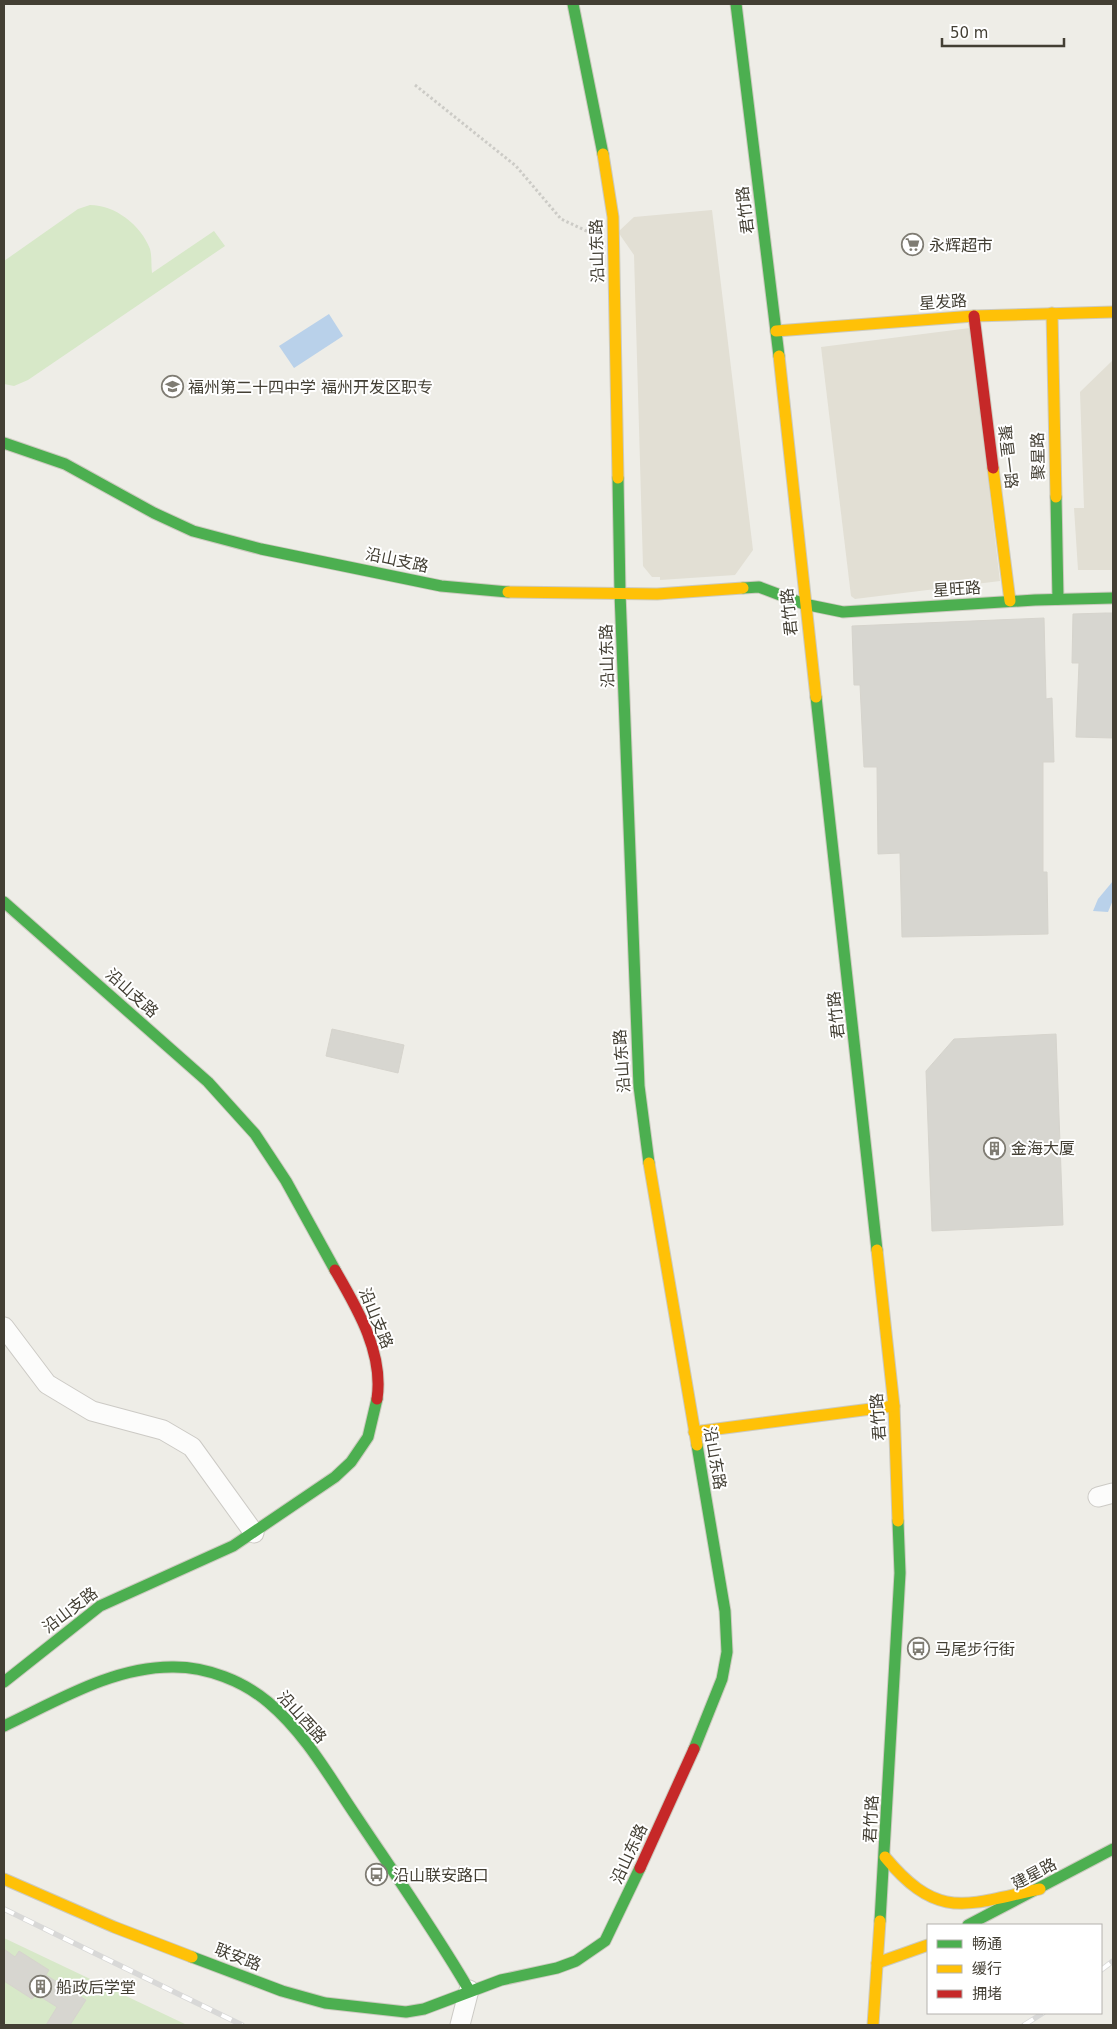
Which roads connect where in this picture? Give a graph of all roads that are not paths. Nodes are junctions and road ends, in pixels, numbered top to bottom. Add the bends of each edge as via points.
1 (573, 4) edge
2 (736, 4) edge
3 (1113, 312) edge
4 (1052, 313) junction
5 (974, 316) junction
6 (776, 331) junction
7 (4, 444) edge
8 (620, 593) junction
9 (1113, 598) edge
10 (1058, 599) junction
11 (1010, 601) junction
12 (804, 604) junction
13 (4, 902) edge
14 (4, 1327) edge
15 (894, 1406) junction
16 (694, 1432) junction
17 (254, 1533) junction
18 (4, 1682) edge
19 (4, 1726) edge
20 (1113, 1849) edge
21 (885, 1857) junction
22 (4, 1879) edge
23 (1040, 1889) junction
24 (970, 1924) edge
25 (927, 1945) edge
26 (877, 1963) junction
27 (469, 1990) junction
28 (460, 2025) edge
29 (872, 2025) edge

1 - 8 street, 沿山东路 via 577,36 606,164 613,217
2 - 6 street, 君竹路
3 - 4 street, 星发路
4 - 5 street, 星发路
4 - 10 street, 聚星路
5 - 6 street, 星发路
5 - 11 street, 聚星一路
6 - 12 street, 君竹路
7 - 8 street, 沿山支路 via 65,464 193,531 245,545 449,587 497,592
8 - 12 street, 沿山支路 via 657,594 759,587
8 - 16 street, 沿山东路 via 639,1086 645,1142
9 - 10 street, 星旺路
10 - 11 street, 星旺路
11 - 12 street, 星旺路 via 843,612
12 - 15 street, 君竹路 via 842,916
13 - 17 street, 沿山支路 via 208,1082 244,1120 286,1181 364,1325 376,1358 378,1393 376,1414 368,1437 335,1477
14 - 17 street via 47,1384 92,1411 163,1430 192,1447
15 - 16 street
15 - 21 street, 君竹路 via 900,1573
16 - 27 street, 沿山东路 via 728,1636 726,1664 709,1716 605,1941 576,1962
17 - 18 street, 沿山支路 via 207,1559 100,1606
19 - 27 street, 沿山西路 via 85,1688 146,1670 196,1669 244,1686 269,1703 308,1746 440,1940
20 - 23 street, 建星路
21 - 23 street via 911,1884 944,1903 961,1904
21 - 26 street, 君竹路
22 - 27 street, 联安路 via 114,1927 325,2003 406,2012 440,2005
23 - 24 street, 建星路
25 - 26 street
26 - 29 street, 君竹路
27 - 28 street

